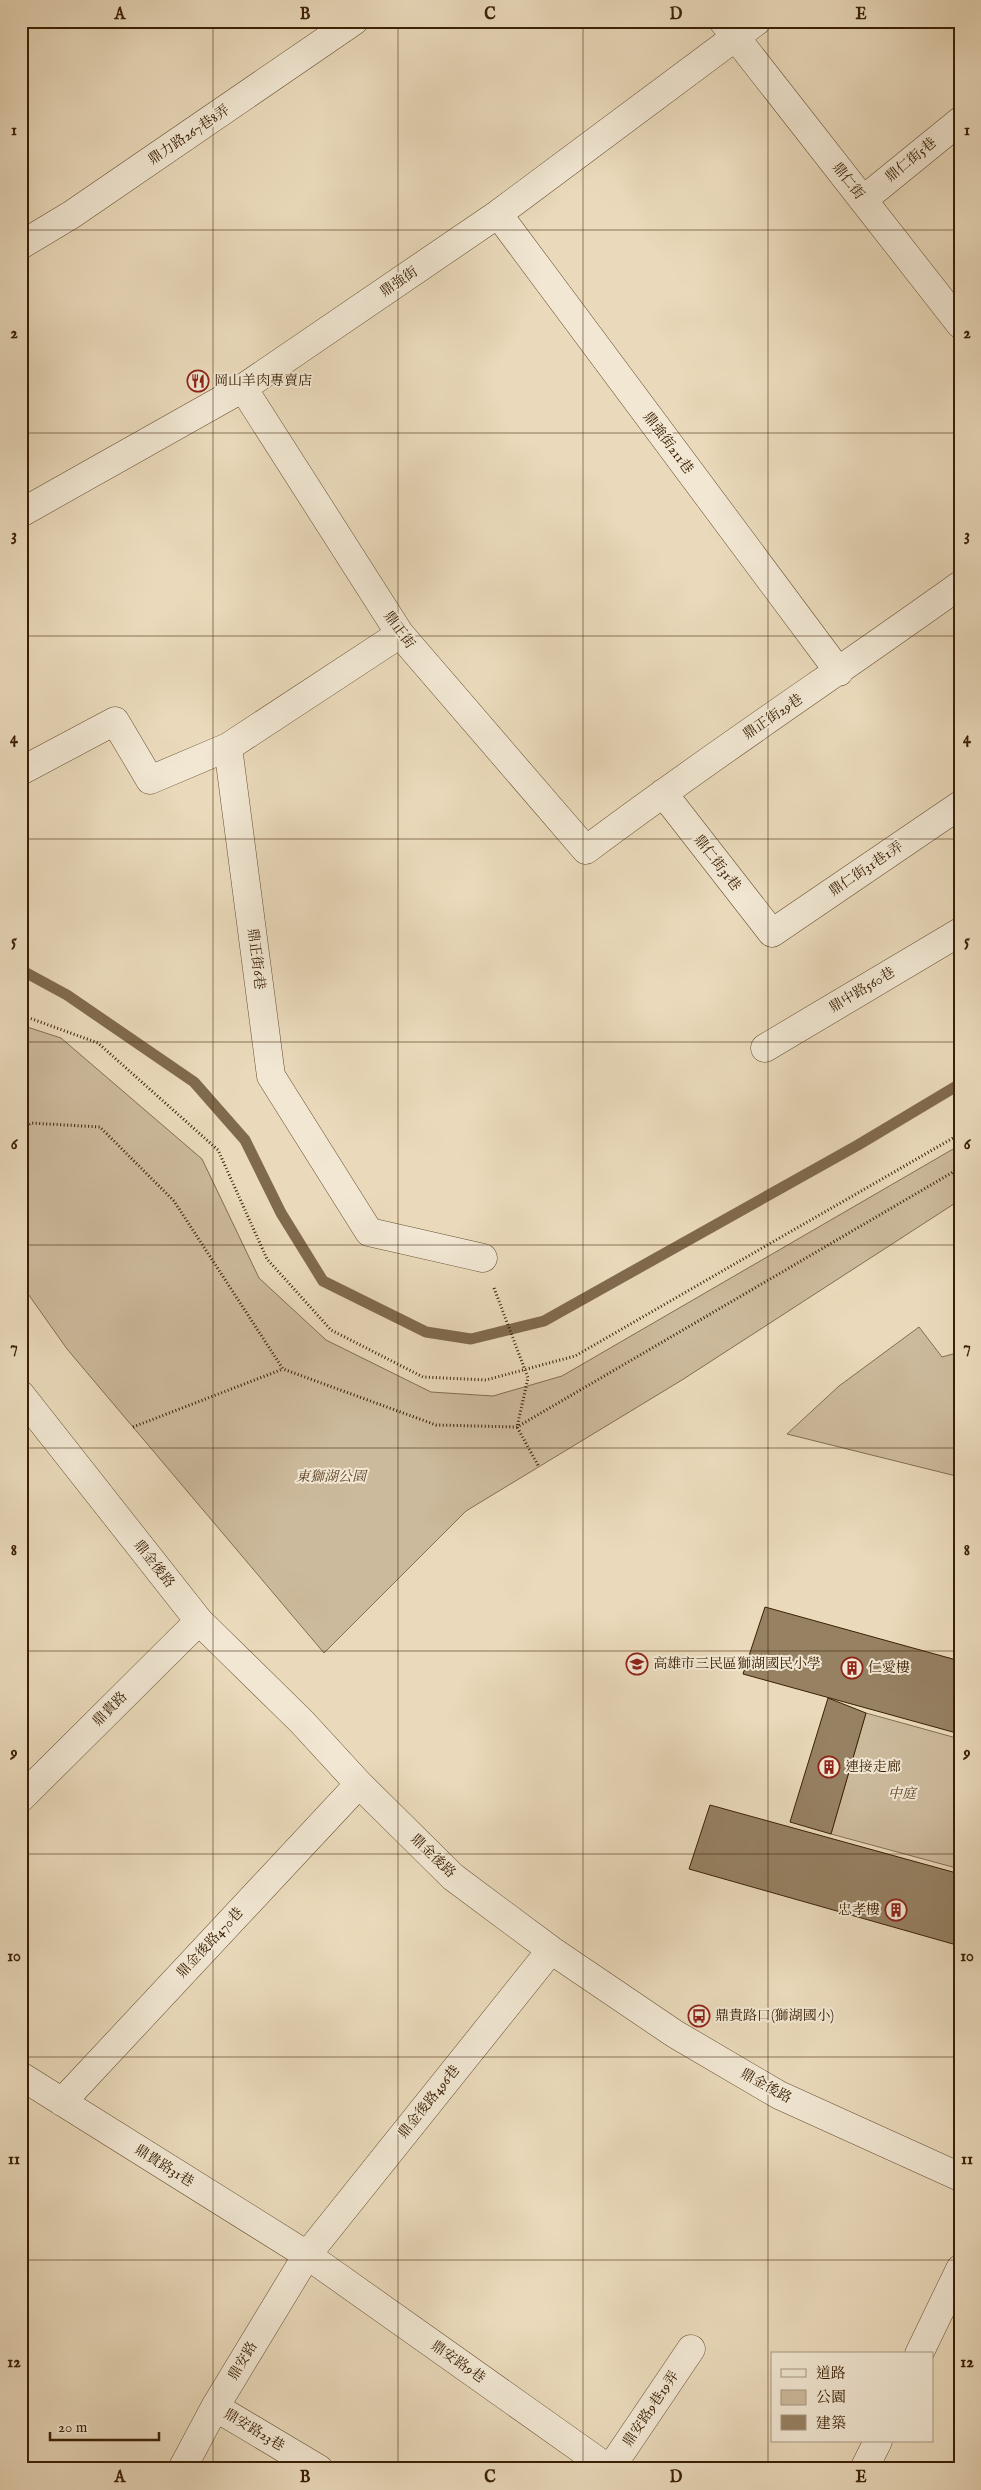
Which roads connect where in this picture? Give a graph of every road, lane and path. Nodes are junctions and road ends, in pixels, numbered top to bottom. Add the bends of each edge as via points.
1 (354, 21) edge
2 (757, 21) edge
3 (729, 30) edge
4 (960, 121) edge
5 (863, 200) junction
6 (498, 214) junction
7 (21, 245) edge
8 (960, 324) edge
9 (243, 388) junction
10 (21, 513) edge
11 (960, 585) edge
12 (400, 634) junction
13 (839, 672) junction
14 (228, 748) junction
15 (21, 771) edge
16 (662, 793) junction
17 (960, 805) edge
18 (586, 850) joint
19 (960, 932) edge
20 (772, 933) joint
21 (765, 1048) dead end
22 (21, 1131) edge
23 (960, 1168) edge
24 (483, 1258) dead end
25 (498, 1297) dead end
26 (283, 1370) junction
27 (21, 1394) edge
28 (133, 1427) dead end
29 (517, 1427) junction
30 (539, 1467) dead end
31 (199, 1620) junction
32 (359, 1784) junction
33 (21, 1798) edge
34 (551, 1950) junction
35 (21, 2076) edge
36 (62, 2102) junction
37 (960, 2177) edge
38 (307, 2255) junction
39 (960, 2269) edge
40 (691, 2349) dead end
41 (920, 2352) edge
42 (215, 2407) junction
43 (878, 2442) edge
44 (182, 2469) edge
45 (319, 2469) edge
46 (610, 2469) edge
47 (864, 2469) edge

1 - 7 street, 鼎力路267巷8弄 via 71,215
2 - 3 street, 鼎強街
3 - 5 street, 鼎仁街
3 - 6 street, 鼎強街
4 - 5 street, 鼎仁街5巷
5 - 8 street, 鼎仁街
6 - 9 street, 鼎強街
6 - 13 street, 鼎強街211巷
9 - 10 street, 鼎強街
9 - 12 street, 鼎正街
11 - 13 street, 鼎正街29巷
12 - 14 street
12 - 18 street, 鼎正街
13 - 16 street, 鼎正街29巷
14 - 15 street via 150,780 115,721
14 - 24 street, 鼎正街6巷 via 271,1076 369,1232
16 - 18 street, 鼎正街29巷
16 - 20 street, 鼎仁街31巷
17 - 20 street, 鼎仁街31巷1弄
19 - 21 street, 鼎中路560巷
22 - 26 path via 31,1124 100,1127 174,1201
23 - 29 path
25 - 29 path via 528,1378
26 - 28 path
26 - 29 path via 436,1425
27 - 31 street, 鼎金後路
29 - 30 path
31 - 32 street, 鼎金後路
31 - 33 street, 鼎貴路
32 - 34 street, 鼎金後路 via 453,1877
32 - 36 street, 鼎金後路470巷
34 - 37 street, 鼎金後路 via 675,2034 779,2095
34 - 38 street, 鼎金後路496巷
35 - 36 street, 鼎貴路31巷
36 - 38 street, 鼎貴路31巷
38 - 42 street, 鼎安路
38 - 46 street, 鼎安路9巷
39 - 41 street
40 - 46 street, 鼎安路9巷19弄
42 - 44 street, 鼎安路
42 - 45 street, 鼎安路23巷
43 - 47 street

